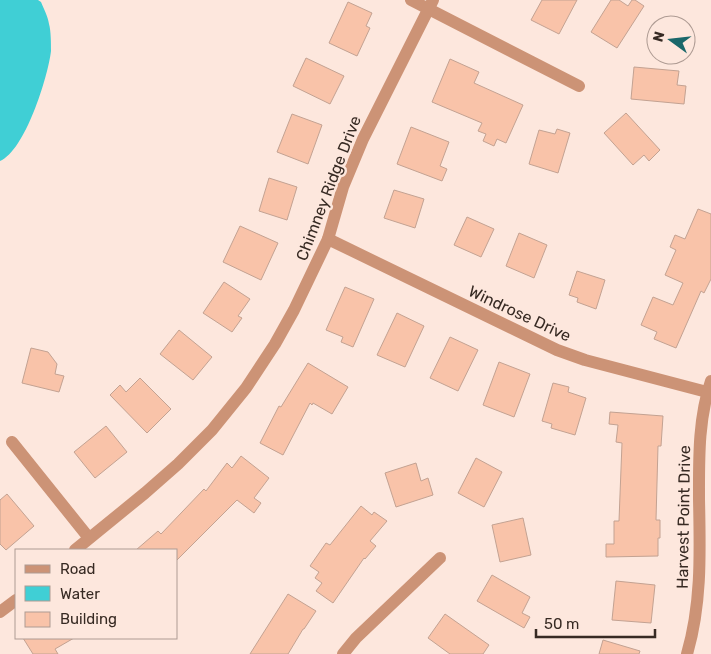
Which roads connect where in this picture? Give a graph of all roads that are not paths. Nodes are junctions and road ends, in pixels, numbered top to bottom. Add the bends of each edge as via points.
1 (410, 0) edge
2 (431, 4) edge
3 (579, 86) dead end
4 (328, 239) junction
5 (709, 387) edge
6 (12, 442) dead end
7 (89, 538) junction
8 (76, 549) edge
9 (440, 558) dead end
10 (15, 601) edge
11 (0, 612) edge
12 (343, 654) edge
13 (687, 654) edge

1 - 2 street
2 - 3 street
2 - 4 street, Chimney Ridge Drive via 352,162
4 - 5 street, Windrose Drive via 557,350 585,360
4 - 7 street, Chimney Ridge Drive via 294,310 246,388 212,430 178,464
5 - 13 street, Harvest Point Drive via 699,460 699,586
6 - 7 street
7 - 8 street, Chimney Ridge Drive
9 - 12 street
10 - 11 street

